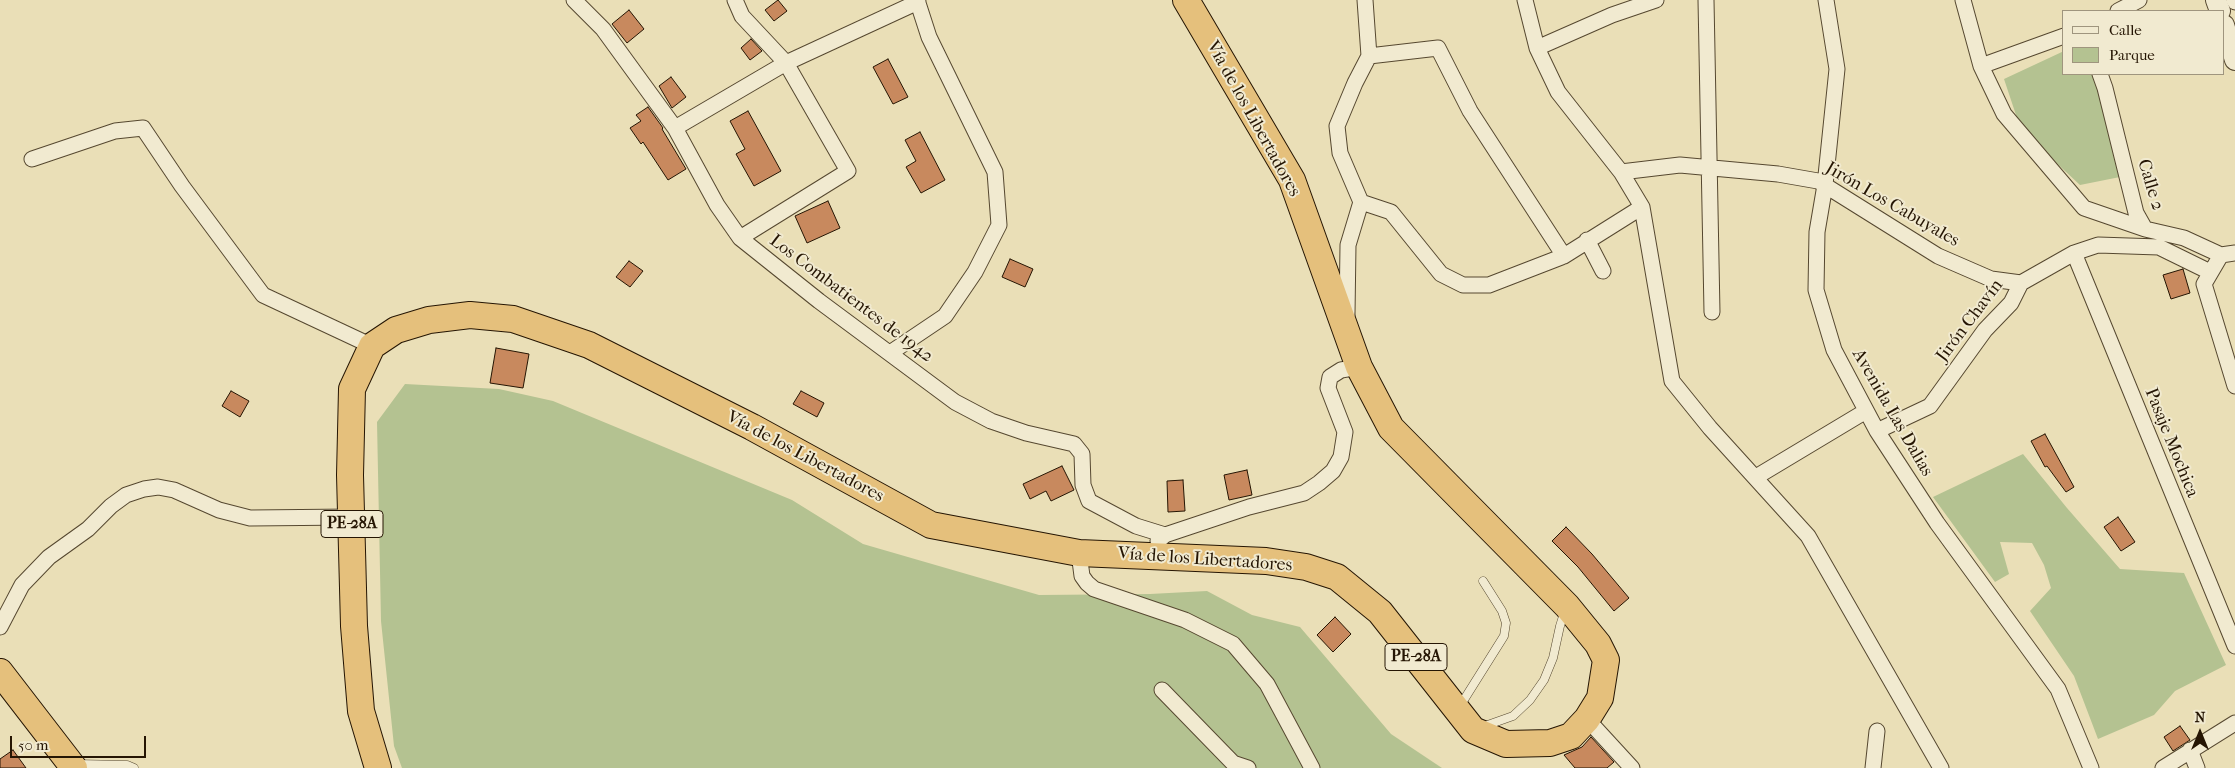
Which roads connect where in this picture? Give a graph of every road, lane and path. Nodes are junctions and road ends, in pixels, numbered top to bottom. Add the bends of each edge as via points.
1 (574, 0) edge
2 (735, 0) edge
3 (1186, 0) edge
4 (1365, 0) edge
5 (1525, 0) edge
6 (1656, 0) edge
7 (1706, 0) edge
8 (1826, 0) edge
9 (1963, 0) edge
10 (2139, 0) edge
11 (918, 1) edge
12 (2120, 10) edge
13 (2225, 27) edge
14 (2062, 37) edge
15 (1537, 48) junction
16 (1369, 56) junction
17 (2235, 60) edge
18 (786, 63) junction
19 (1981, 66) junction
20 (2100, 75) edge
21 (675, 128) junction
22 (32, 159) dead end
23 (1708, 168) junction
24 (1621, 172) junction
25 (1825, 185) junction
26 (1361, 202) junction
27 (1642, 207) junction
28 (2145, 229) junction
29 (740, 238) junction
30 (1587, 240) junction
31 (2074, 253) junction
32 (2228, 254) edge
33 (1564, 256) junction
34 (1603, 271) dead end
35 (2210, 272) junction
36 (2021, 283) junction
37 (1712, 312) dead end
38 (1347, 332) junction
39 (372, 346) junction
40 (890, 353) junction
41 (1358, 367) junction
42 (2235, 386) edge
43 (1866, 411) junction
44 (1876, 431) junction
45 (1756, 477) junction
46 (352, 517) junction
47 (1165, 535) junction
48 (1079, 553) junction
49 (1142, 556) junction
50 (1482, 581) dead end
51 (1567, 606) junction
52 (0, 627) edge
53 (2235, 646) edge
54 (0, 672) edge
55 (1162, 690) dead end
56 (1458, 710) junction
57 (1587, 719) junction
58 (2235, 723) edge
59 (1473, 730) junction
60 (1877, 731) dead end
61 (2190, 750) junction
62 (72, 766) edge
63 (134, 768) edge
64 (378, 768) edge
65 (1248, 768) edge
66 (1312, 768) edge
67 (1632, 768) edge
68 (1873, 768) edge
69 (1941, 768) edge
70 (2091, 768) edge
71 (2163, 768) edge
72 (2197, 768) edge

1 - 21 street, Los Combatientes de 1942 via 603,29
2 - 18 street via 742,16
3 - 38 highway, Vía de los Libertadores via 1292,180
4 - 16 street
5 - 15 street
6 - 15 street via 1612,15
7 - 23 street
8 - 25 street, Avenida Las Dalias via 1837,69
9 - 19 street
10 - 12 street
11 - 18 street
11 - 40 street via 929,37 995,172 999,225 975,272 945,316
13 - 17 street
14 - 19 street
15 - 24 street via 1558,92
16 - 26 street via 1337,126 1340,153
16 - 33 street via 1438,48 1470,111
18 - 21 street
18 - 29 street via 848,171
19 - 28 street via 2004,114 2084,208
20 - 28 street, Calle 2 via 2136,213
21 - 29 street, Los Combatientes de 1942 via 717,205
22 - 39 street via 115,131 143,128 263,295
23 - 24 street, Jirón Los Cabuyales via 1680,165
23 - 25 street, Jirón Los Cabuyales via 1778,174
23 - 37 street
24 - 27 street
25 - 36 street, Jirón Los Cabuyales via 1938,256 1990,279
25 - 43 street, Avenida Las Dalias via 1818,232 1816,290 1834,350
26 - 33 street via 1391,212 1441,274 1463,285 1489,285
26 - 38 street via 1348,245
27 - 30 street
27 - 45 street via 1672,381
28 - 32 street, Calle 2 via 2184,238
29 - 40 street, Los Combatientes de 1942
30 - 33 street
30 - 34 street
31 - 35 street, Jirón Chavín via 2098,245 2160,247
31 - 36 street, Jirón Chavín
31 - 53 street, Pasaje Mochica
32 - 35 street
35 - 42 street via 2204,284
36 - 44 street, Jirón Chavín via 2011,303 1985,330 1930,406
38 - 41 highway, Vía de los Libertadores
39 - 46 highway, PE-28A via 352,389
39 - 48 highway, Vía de los Libertadores / PE-28A via 396,330 429,320 470,316 513,319 589,345 752,427 931,525
40 - 47 street, Los Combatientes de 1942 via 955,402 991,421 1074,444 1082,454 1083,484 1090,501 1136,526
41 - 47 street via 1341,370 1330,377 1328,388 1345,432 1341,457 1319,483 1304,493 1249,507
41 - 51 highway, Vía de los Libertadores via 1391,428
43 - 44 street, Avenida Las Dalias
43 - 45 street
44 - 70 street, Avenida Las Dalias via 1937,523 2058,689
45 - 69 street via 1808,536
46 - 52 street via 250,518 219,510 174,490 144,489 118,500 49,558 22,585
46 - 64 highway, PE-28A via 354,626 362,711
47 - 49 street
48 - 49 highway, Vía de los Libertadores / PE-28A
48 - 66 street via 1082,576 1094,589 1185,620 1233,644 1267,684
49 - 56 highway, Vía de los Libertadores / PE-28A via 1266,561 1306,567 1337,577 1380,612
50 - 56 lane via 1502,611 1506,623 1504,636
51 - 57 highway, Vía de los Libertadores via 1598,644 1606,660 1600,698
51 - 59 lane via 1553,658 1544,680 1530,700 1513,716
54 - 62 highway
55 - 65 street via 1233,763
56 - 59 highway, Vía de los Libertadores / PE-28A
57 - 59 highway, Vía de los Libertadores via 1572,736 1550,743 1506,744
57 - 67 street
58 - 61 street
60 - 68 street
61 - 71 street
61 - 72 street
62 - 63 lane via 127,765

